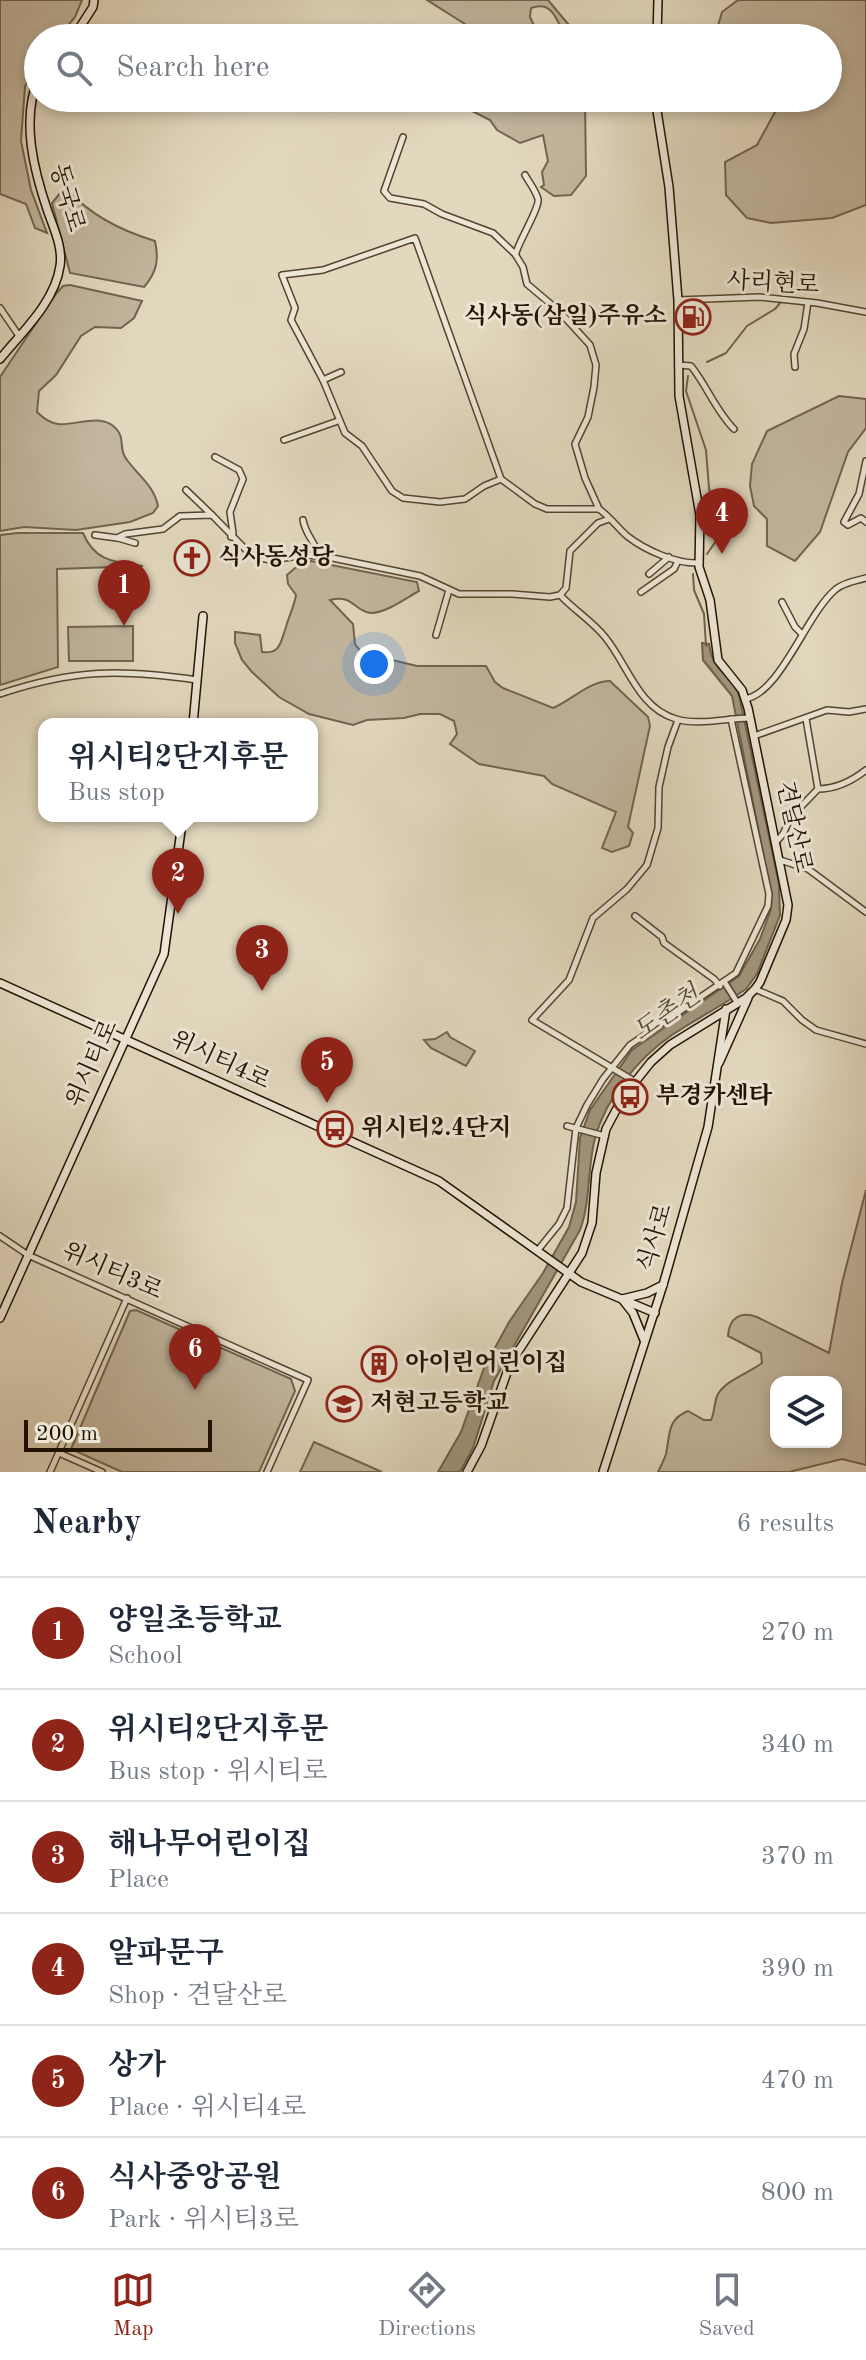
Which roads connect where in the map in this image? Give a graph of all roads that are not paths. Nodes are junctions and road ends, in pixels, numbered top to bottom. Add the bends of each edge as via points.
1 (94, 0) edge
2 (658, 0) edge
3 (82, 24) edge
4 (657, 24) edge
5 (31, 112) edge
6 (657, 112) edge
7 (403, 137) dead end
8 (525, 175) dead end
9 (515, 254) junction
10 (678, 300) junction
11 (808, 302) junction
12 (0, 308) edge
13 (866, 312) edge
14 (19, 336) junction
15 (0, 359) edge
16 (678, 365) junction
17 (795, 367) dead end
18 (341, 372) dead end
19 (323, 380) junction
20 (338, 421) junction
21 (734, 429) dead end
22 (284, 440) dead end
23 (215, 457) dead end
24 (866, 461) edge
25 (501, 479) junction
26 (186, 490) dead end
27 (599, 509) junction
28 (212, 515) junction
29 (609, 519) junction
30 (303, 520) dead end
31 (866, 522) edge
32 (95, 535) dead end
33 (231, 537) junction
34 (117, 538) junction
35 (135, 543) dead end
36 (318, 556) junction
37 (669, 557) junction
38 (678, 561) junction
39 (699, 563) junction
40 (649, 574) dead end
41 (866, 578) edge
42 (449, 590) junction
43 (641, 592) dead end
44 (560, 595) junction
45 (782, 602) dead end
46 (203, 616) dead end
47 (801, 633) junction
48 (436, 635) dead end
49 (197, 680) junction
50 (0, 694) edge
51 (745, 699) junction
52 (866, 709) edge
53 (194, 718) edge
54 (733, 718) junction
55 (748, 718) junction
56 (806, 719) junction
57 (678, 720) junction
58 (754, 736) junction
59 (866, 770) edge
60 (818, 789) junction
61 (182, 822) edge
62 (776, 842) junction
63 (780, 860) junction
64 (866, 912) edge
65 (635, 916) dead end
66 (0, 983) edge
67 (724, 984) junction
68 (752, 992) junction
69 (736, 1001) junction
70 (726, 1009) junction
71 (126, 1040) junction
72 (866, 1044) edge
73 (718, 1064) junction
74 (614, 1068) junction
75 (633, 1080) junction
76 (567, 1126) dead end
77 (578, 1129) junction
78 (603, 1135) junction
79 (0, 1236) edge
80 (541, 1252) junction
81 (28, 1255) junction
82 (566, 1270) junction
83 (663, 1285) junction
84 (127, 1298) junction
85 (622, 1299) junction
86 (655, 1313) junction
87 (0, 1318) edge
88 (644, 1340) junction
89 (59, 1453) junction
90 (50, 1472) edge
91 (102, 1472) edge
92 (267, 1472) edge
93 (467, 1472) edge
94 (603, 1472) edge

1 - 3 street
2 - 4 street
5 - 14 street, 동국로 via 38,183 60,248 60,266 40,311
6 - 10 street, 견달산로
7 - 9 street via 384,191 390,198 424,204 493,233
8 - 9 street via 538,207
9 - 27 street via 527,284 590,345 596,365 594,387 575,444
10 - 11 street, 사리현로 via 760,297
10 - 16 street, 견달산로
11 - 13 street, 사리현로
11 - 17 street
12 - 14 street
14 - 15 street, 동국로
16 - 21 street via 691,366
16 - 39 street, 견달산로 via 700,515
18 - 19 street
19 - 20 street
19 - 25 street via 291,320 295,308 282,275 323,270 415,238
20 - 22 street
20 - 25 street via 403,498 465,499
23 - 33 street via 239,470 243,479 230,512
24 - 31 street via 859,494 844,522
25 - 27 street via 547,509
26 - 28 street
27 - 29 street
28 - 33 street
28 - 34 street via 180,516 163,529
29 - 37 street via 630,538
29 - 44 street via 570,551 566,588
30 - 36 street
32 - 34 street
33 - 36 street via 252,556 270,560
34 - 35 street
36 - 42 street via 420,576
37 - 38 street
37 - 40 street
38 - 39 street
38 - 43 street
39 - 51 street, 견달산로 via 712,607 718,660
41 - 47 street via 835,590
42 - 44 street
42 - 48 street
44 - 57 street via 609,641 645,698
45 - 47 street
46 - 49 street
47 - 51 street via 772,682
49 - 50 street via 137,672 84,673 35,681
49 - 53 street
51 - 55 street, 견달산로
52 - 56 street via 827,710
54 - 55 street
54 - 57 street
54 - 67 street via 769,894 748,951
55 - 58 street, 견달산로
56 - 58 street
56 - 60 street
57 - 74 street via 659,787 658,828 647,865 593,918 569,980 532,1020
58 - 62 street, 견달산로
59 - 60 street via 830,789
60 - 62 street
61 - 71 street, 위시티로 via 164,954
62 - 63 street, 견달산로
63 - 64 street via 808,869
63 - 68 street, 견달산로 via 787,913
65 - 67 street
66 - 71 street, 위시티4로
67 - 69 street
67 - 74 street via 630,1045
68 - 69 street
68 - 72 street via 783,1001 816,1030
68 - 73 street, 견달산로
69 - 70 street
70 - 73 street, 식사로
70 - 75 street via 670,1045
71 - 80 street, 위시티4로 via 439,1181
71 - 81 street, 위시티로
73 - 83 street, 식사로 via 708,1127
74 - 75 street
74 - 77 street via 587,1105
75 - 78 street
76 - 77 street
77 - 78 street
77 - 80 street via 567,1208
78 - 82 street via 588,1236 582,1253
79 - 81 street, 위시티3로
80 - 82 street, 위시티4로
81 - 84 street, 위시티3로
81 - 87 street, 위시티로
82 - 85 street
82 - 93 street via 510,1364
83 - 85 street
83 - 86 street, 식사로
84 - 89 street
84 - 92 street, 위시티3로 via 308,1380
85 - 86 street
85 - 88 street
86 - 88 street, 식사로
88 - 94 street, 식사로
89 - 90 street
89 - 91 street

